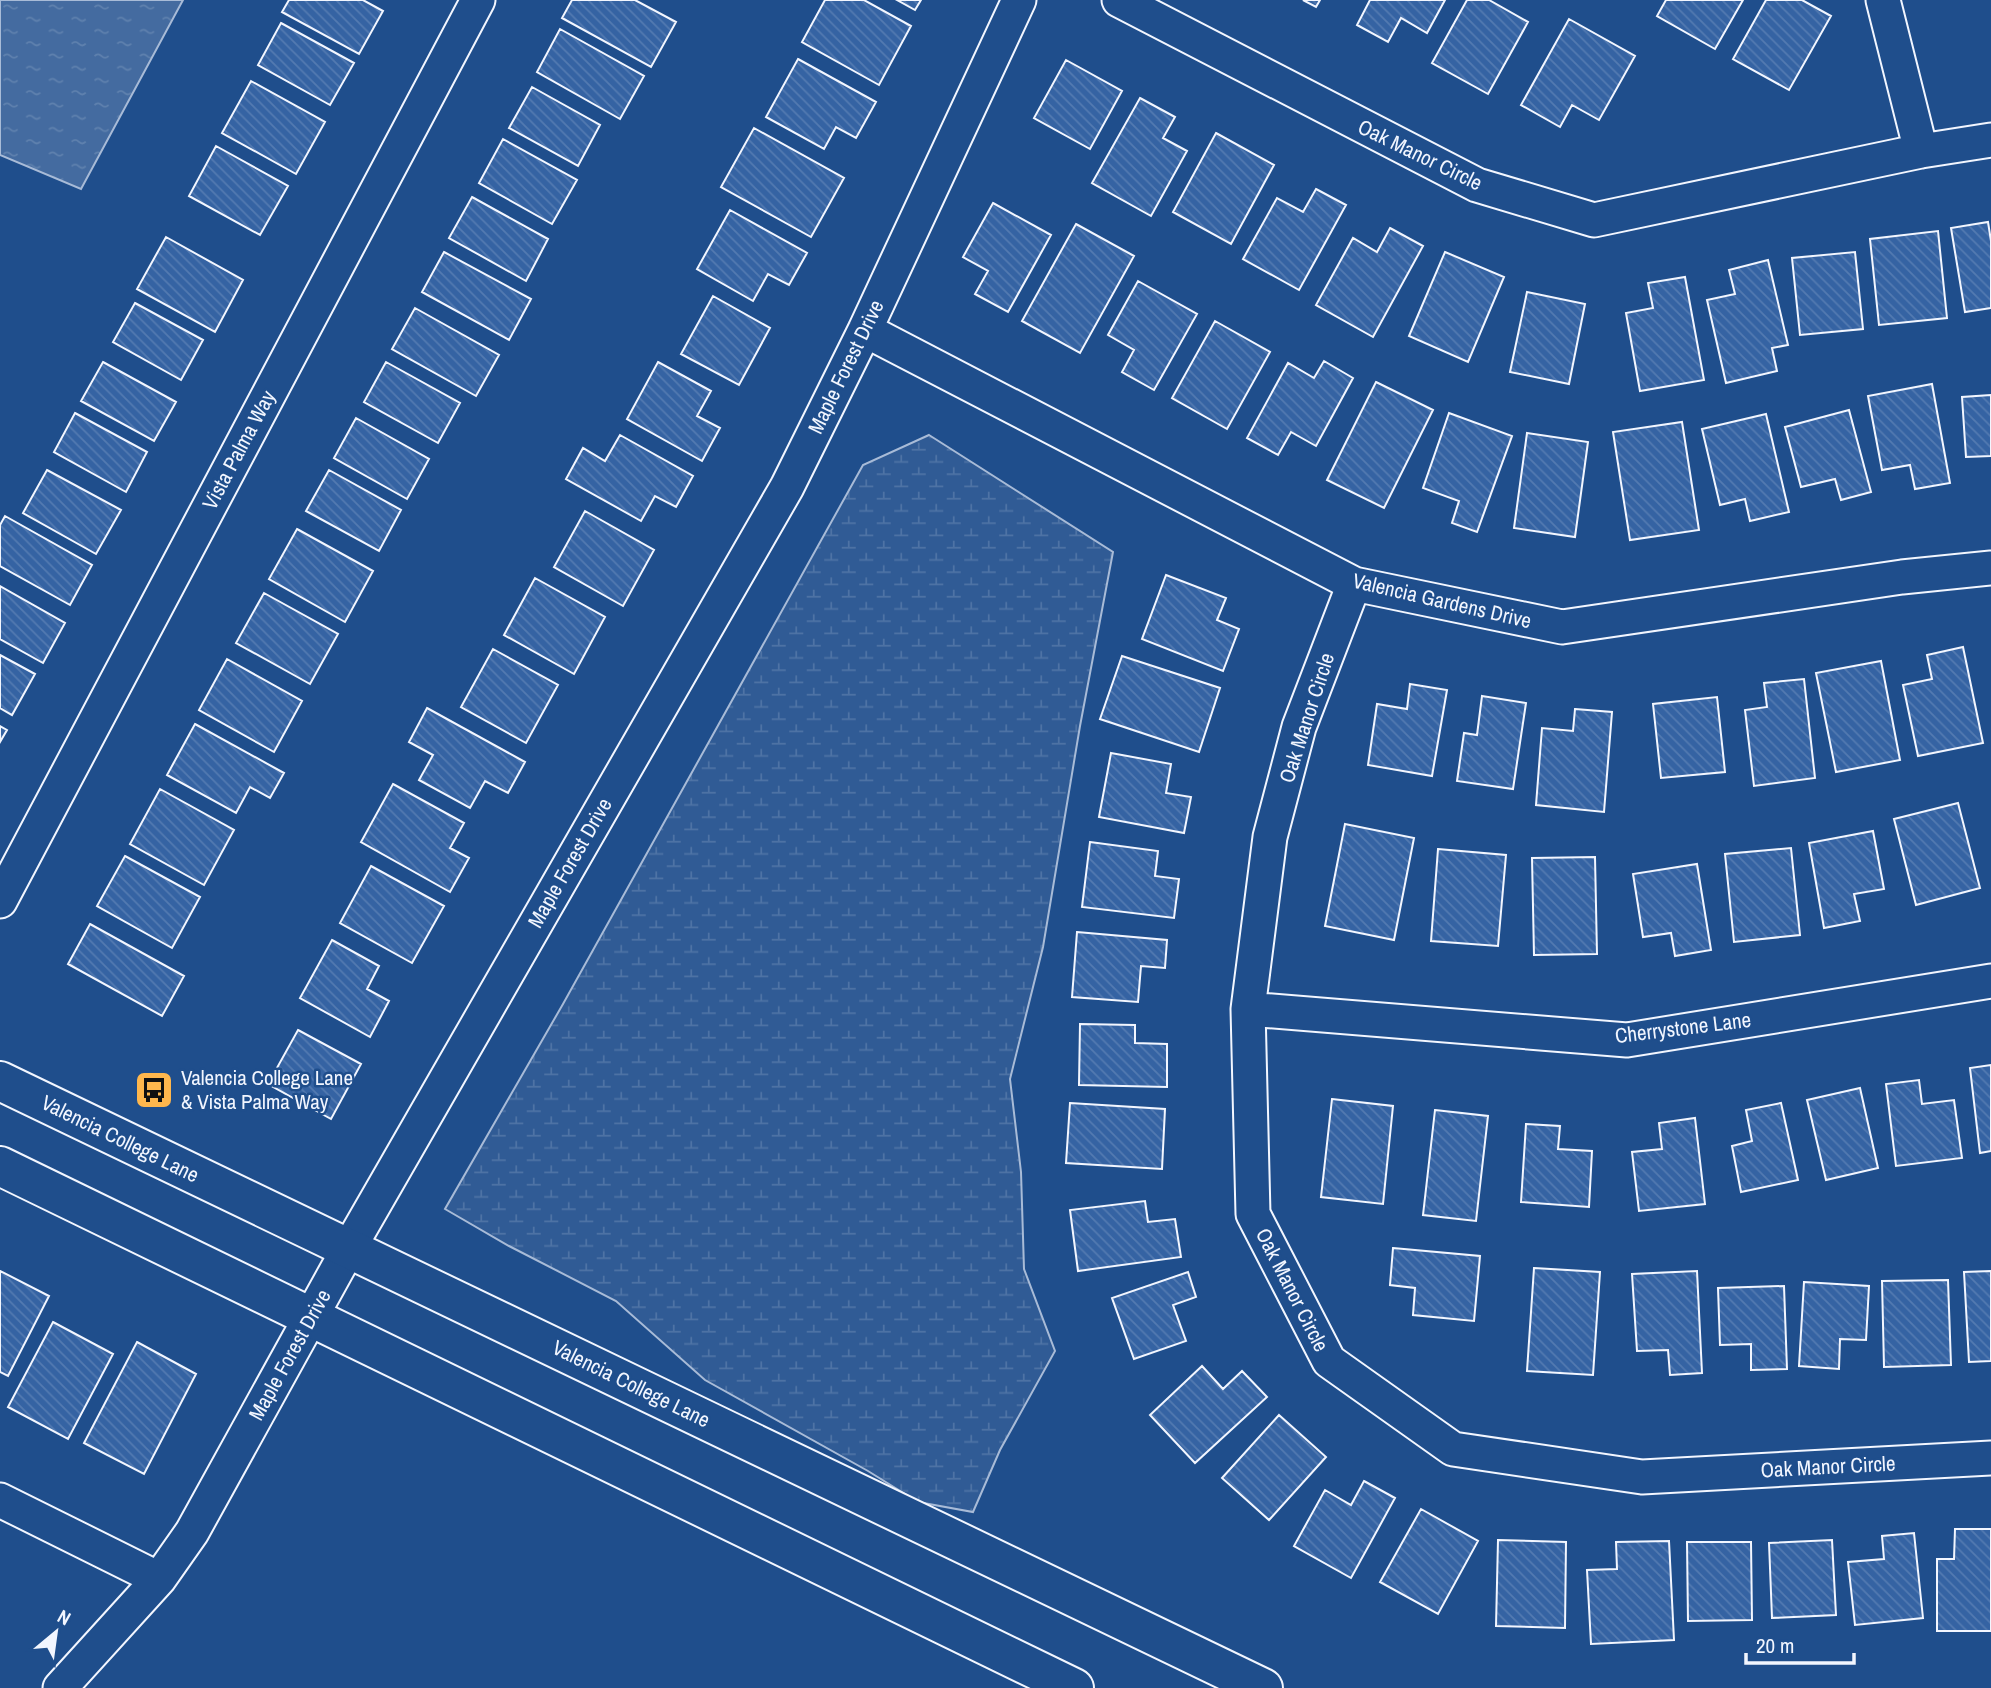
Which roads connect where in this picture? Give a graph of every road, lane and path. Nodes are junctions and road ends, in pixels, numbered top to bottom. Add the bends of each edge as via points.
1 (478, 0) edge
2 (1019, 0) edge
3 (1119, 0) edge
4 (1883, 0) edge
5 (1991, 140) edge
6 (1921, 151) junction
7 (865, 330) junction
8 (1991, 568) edge
9 (1354, 584) junction
10 (0, 901) edge
11 (1991, 981) edge
12 (1248, 1009) junction
13 (0, 1081) edge
14 (0, 1166) edge
15 (349, 1248) junction
16 (311, 1317) junction
17 (1991, 1458) edge
18 (0, 1500) edge
19 (159, 1579) junction
20 (60, 1688) edge
21 (1074, 1688) edge
22 (1262, 1688) edge

1 - 10 street, Vista Palma Way
2 - 7 street, Maple Forest Drive
3 - 6 street, Oak Manor Circle via 1477,185 1594,220
4 - 6 street
5 - 6 street, Oak Manor Circle
7 - 9 street, Valencia Gardens Drive
7 - 15 street, Maple Forest Drive via 787,486
8 - 9 street, Valencia Gardens Drive via 1562,627
9 - 12 street, Oak Manor Circle via 1299,727 1270,837
11 - 12 street, Cherrystone Lane via 1627,1040
12 - 17 street, Oak Manor Circle via 1253,1214 1329,1361 1453,1449 1642,1477
13 - 15 street, Valencia College Lane
14 - 16 street
15 - 16 street, Maple Forest Drive
15 - 22 street, Valencia College Lane
16 - 19 street, Maple Forest Drive via 192,1532
16 - 21 street
18 - 19 street
19 - 20 street, Maple Forest Drive

